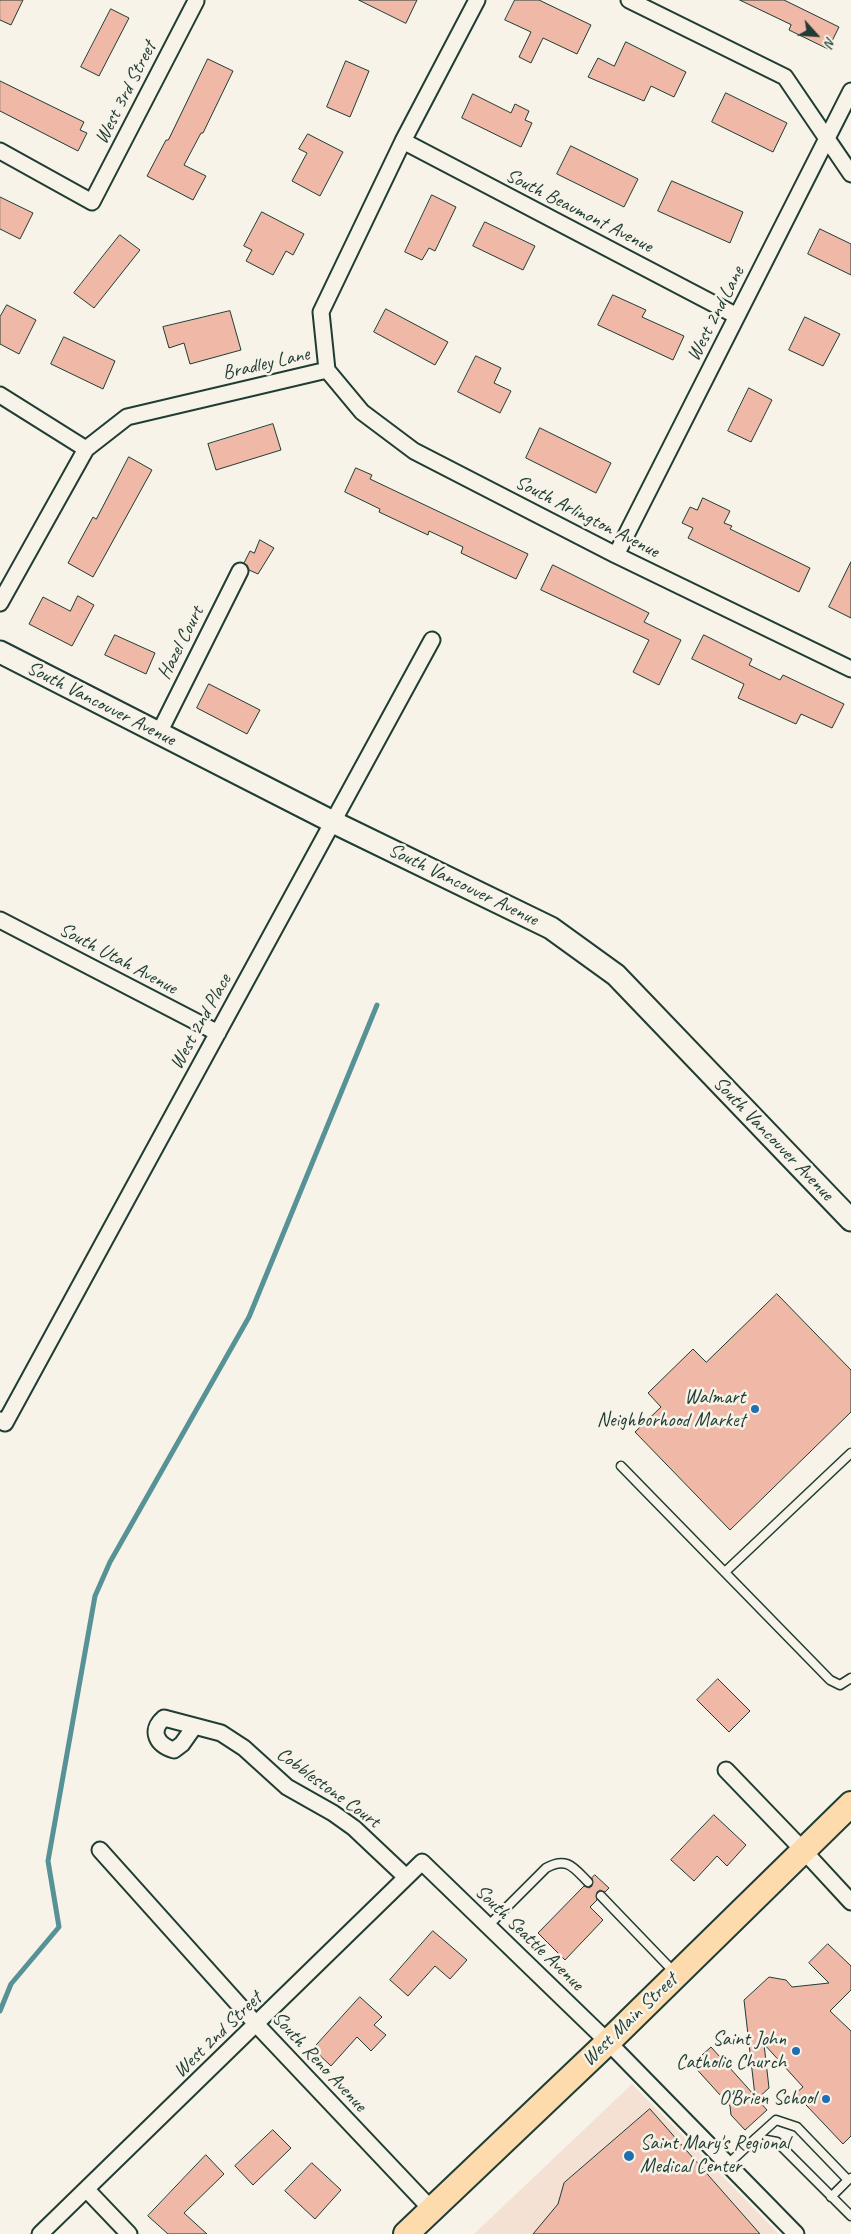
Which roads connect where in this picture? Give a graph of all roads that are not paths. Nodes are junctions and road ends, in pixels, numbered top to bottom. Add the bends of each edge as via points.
1 (477, 0) edge
2 (629, 0) edge
3 (196, 1) dead end
4 (851, 91) edge
5 (826, 140) junction
6 (403, 141) junction
7 (0, 151) edge
8 (851, 174) edge
9 (737, 316) junction
10 (327, 370) junction
11 (0, 395) edge
12 (86, 449) junction
13 (616, 555) junction
14 (240, 572) dead end
15 (0, 603) edge
16 (432, 640) dead end
17 (0, 652) edge
18 (851, 669) edge
19 (158, 733) junction
20 (333, 822) junction
21 (0, 920) edge
22 (218, 1033) junction
23 (851, 1220) edge
24 (2, 1422) edge
25 (851, 1452) edge
26 (621, 1466) dead end
27 (725, 1572) junction
28 (851, 1678) edge
29 (194, 1728) dead end
30 (726, 1770) dead end
31 (851, 1804) edge
32 (100, 1850) dead end
33 (803, 1850) junction
34 (422, 1862) joint
35 (406, 1877) junction
36 (588, 1882) dead end
37 (601, 1896) dead end
38 (851, 1902) edge
39 (488, 1926) junction
40 (676, 1974) junction
41 (257, 2025) junction
42 (608, 2042) junction
43 (756, 2138) junction
44 (728, 2164) junction
45 (850, 2179) edge
46 (87, 2190) junction
47 (831, 2197) junction
48 (432, 2210) junction
49 (851, 2216) edge
50 (40, 2234) edge
51 (129, 2234) edge
52 (406, 2234) edge
53 (796, 2234) edge

1 - 6 street, Bradley Lane
2 - 5 street via 785,77
3 - 7 street, West 3rd Street via 92,202
4 - 5 street, West 2nd Lane
5 - 8 street
5 - 9 street, West 2nd Lane
6 - 9 street, South Beaumont Avenue
6 - 10 street, Bradley Lane via 321,312
9 - 13 street, West 2nd Lane
10 - 12 street, Bradley Lane via 127,417
10 - 13 street, South Arlington Avenue via 362,412 414,451
11 - 12 street
12 - 15 street, Bradley Lane
13 - 18 street, South Arlington Avenue
14 - 19 street, Hazel Court
16 - 20 street, West 2nd Place
17 - 19 street, South Vancouver Avenue
19 - 20 street, South Vancouver Avenue
20 - 22 street, West 2nd Place
20 - 23 street, South Vancouver Avenue via 551,928 616,975
21 - 22 street, South Utah Avenue
22 - 24 street, West 2nd Place
25 - 27 lane
26 - 27 lane
27 - 28 lane via 830,1680 840,1685
29 - 35 street, Cobblestone Court via 221,1734 244,1748 287,1788 354,1828
30 - 33 street
31 - 33 main road, West Main Street
32 - 41 street, South Reno Avenue
33 - 38 street
33 - 40 main road, West Main Street
34 - 35 street, West 2nd Street
34 - 39 street, South Seattle Avenue
35 - 41 street, West 2nd Street
36 - 39 lane via 573,1867 560,1862 554,1864 546,1868
37 - 40 lane
39 - 42 street, South Seattle Avenue
40 - 42 main road, West Main Street
41 - 46 street, West 2nd Street
41 - 48 street, South Reno Avenue
42 - 44 street, South Seattle Avenue
42 - 48 main road, West Main Street
43 - 44 lane
43 - 45 lane via 776,2120 797,2126
43 - 47 lane via 777,2142
44 - 53 street, South Seattle Avenue
45 - 47 lane
46 - 50 street, West 2nd Street
46 - 51 street
47 - 49 lane
48 - 52 main road, West Main Street

